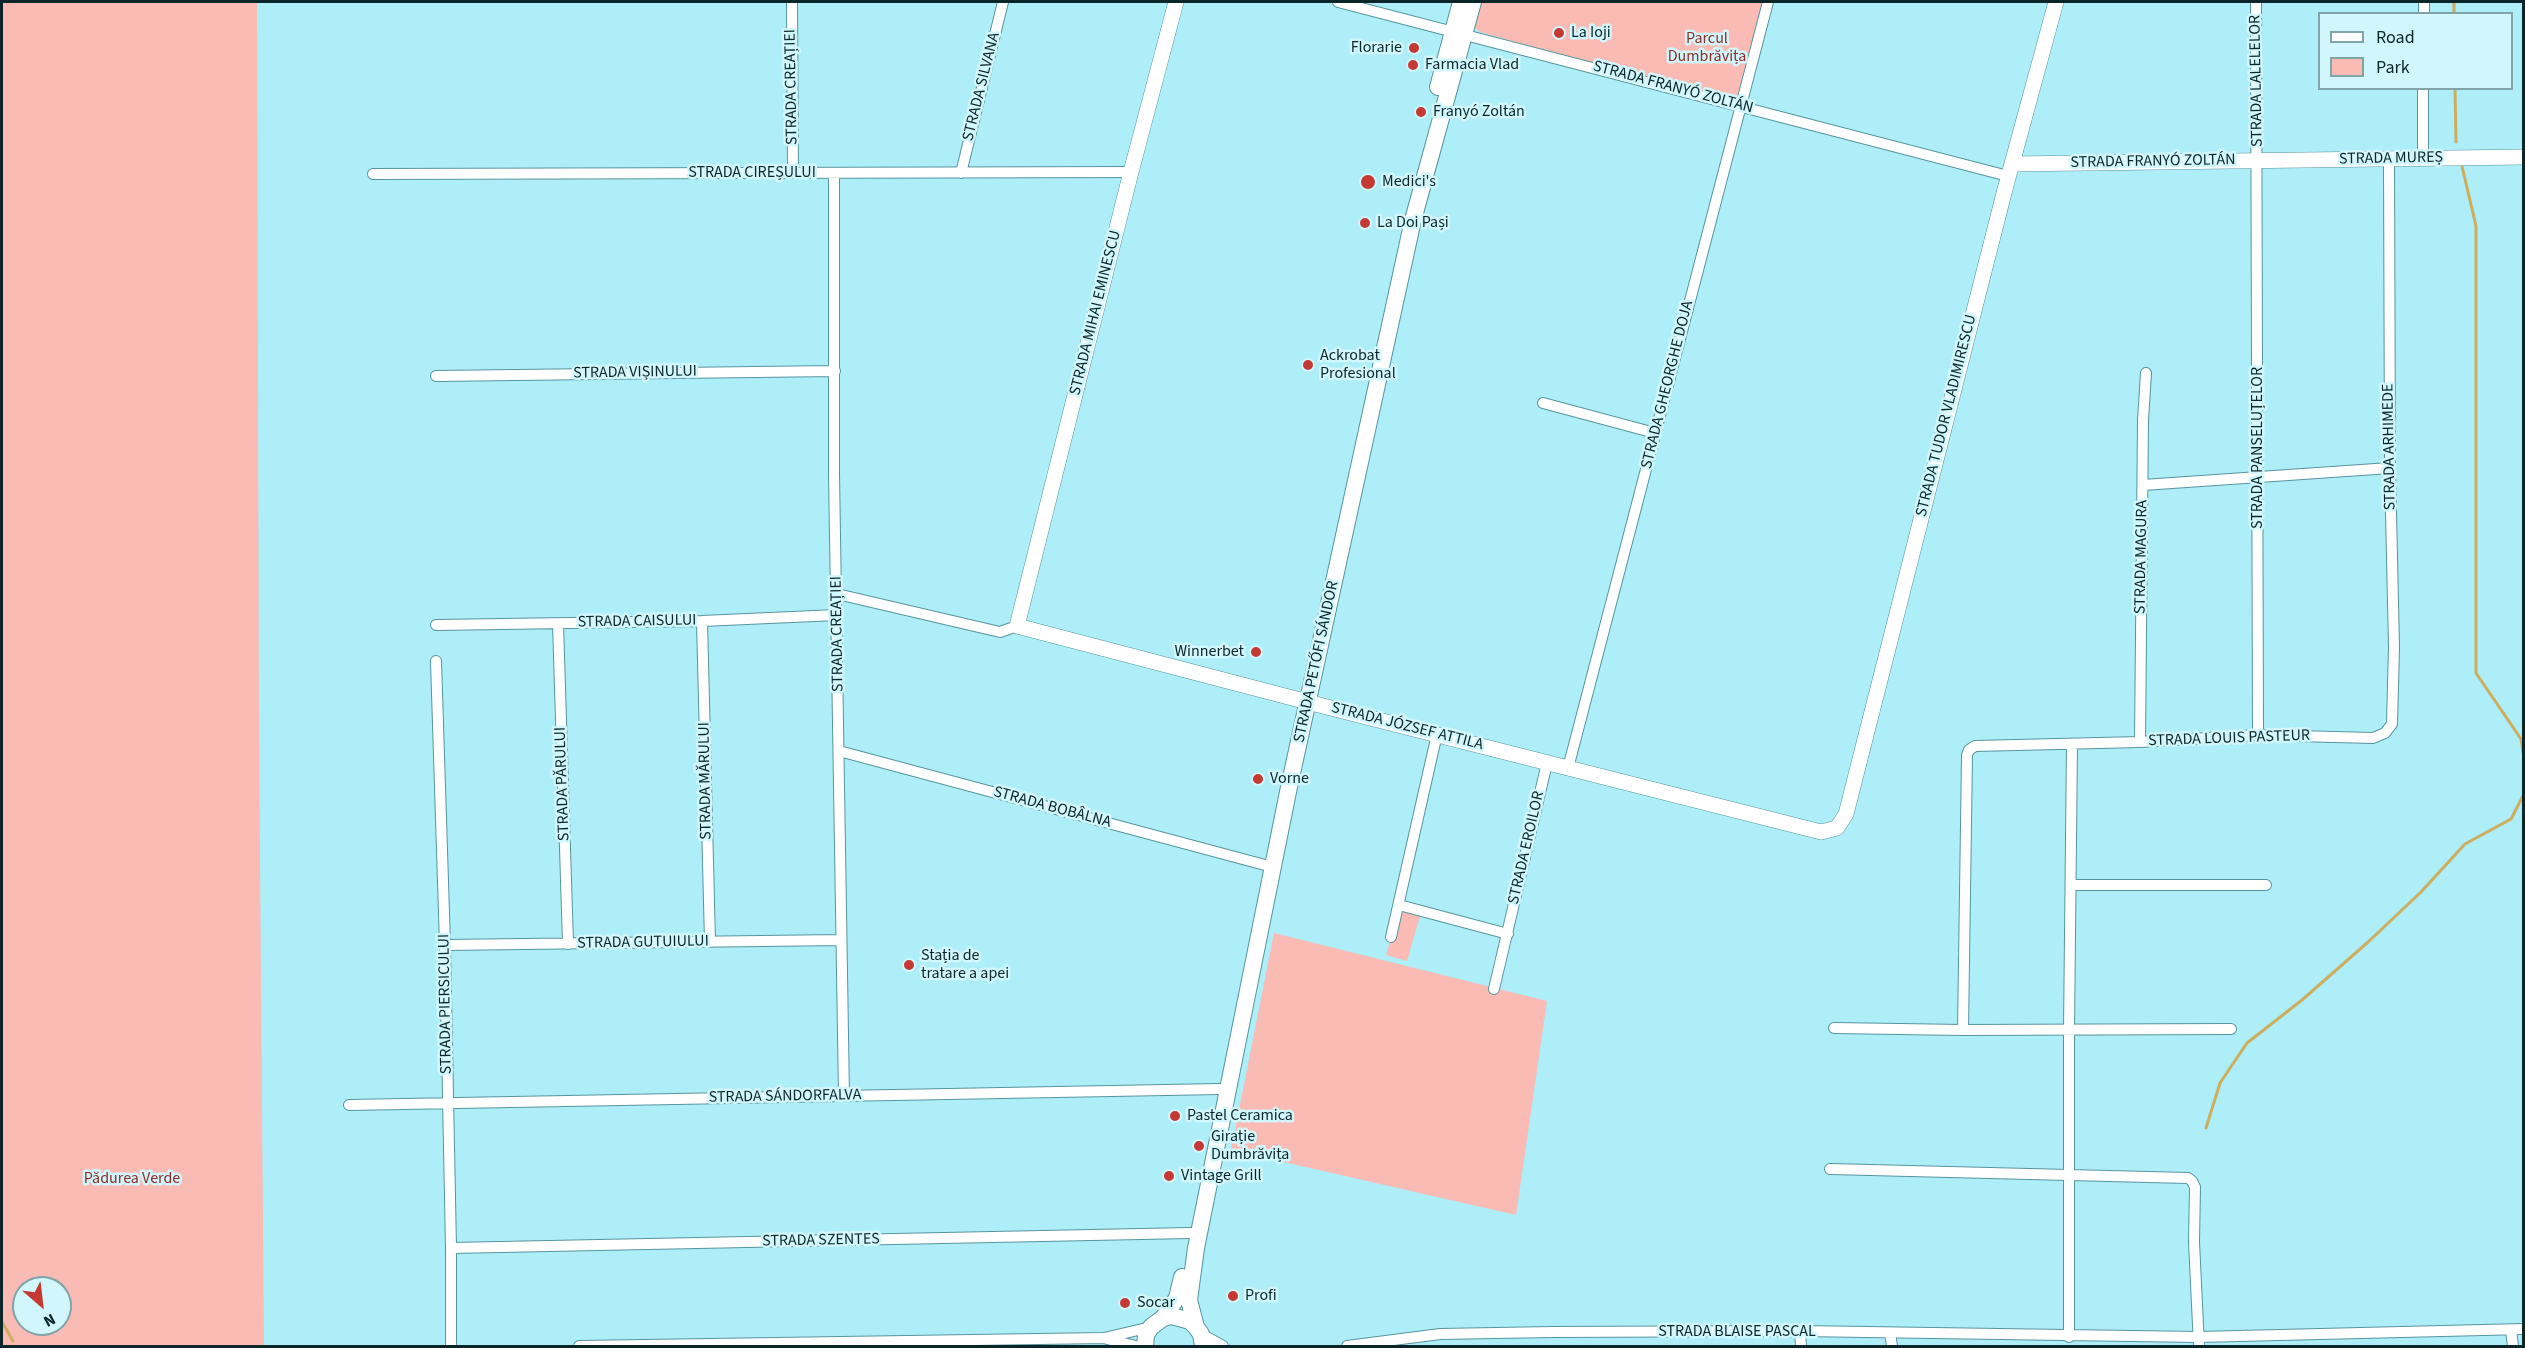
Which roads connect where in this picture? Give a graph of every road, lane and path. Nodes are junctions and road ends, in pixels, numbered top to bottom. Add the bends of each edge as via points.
1 (792, 2) edge
2 (1003, 2) edge
3 (1176, 2) edge
4 (1338, 2) edge
5 (1461, 2) edge
6 (1473, 2) edge
7 (1768, 2) edge
8 (2055, 2) edge
9 (2256, 2) edge
10 (1459, 32) junction
11 (2423, 90) edge
12 (1740, 105) junction
13 (2523, 157) edge
14 (2389, 159) junction
15 (2423, 159) junction
16 (2258, 161) junction
17 (2010, 170) junction
18 (961, 172) junction
19 (1131, 172) junction
20 (793, 173) junction
21 (834, 173) junction
22 (373, 174) dead end
23 (835, 371) junction
24 (2146, 373) dead end
25 (436, 376) dead end
26 (1543, 403) dead end
27 (1655, 433) junction
28 (2390, 468) junction
29 (2258, 475) junction
30 (2143, 485) junction
31 (837, 594) junction
32 (837, 615) junction
33 (702, 621) junction
34 (558, 624) junction
35 (436, 625) dead end
36 (1017, 626) junction
37 (436, 661) dead end
38 (1304, 700) junction
39 (2385, 733) joint
40 (1437, 734) junction
41 (2258, 735) junction
42 (2140, 742) junction
43 (2072, 745) junction
44 (839, 751) junction
45 (1547, 763) junction
46 (1568, 768) junction
47 (1837, 828) joint
48 (1265, 865) junction
49 (2071, 885) junction
50 (2266, 885) dead end
51 (1399, 905) junction
52 (1508, 934) junction
53 (1391, 937) dead end
54 (841, 940) junction
55 (710, 942) junction
56 (568, 944) junction
57 (445, 945) junction
58 (1494, 989) dead end
59 (1834, 1028) dead end
60 (2231, 1029) dead end
61 (1963, 1030) junction
62 (2069, 1030) junction
63 (1220, 1089) junction
64 (844, 1096) junction
65 (448, 1103) junction
66 (349, 1105) dead end
67 (1830, 1169) dead end
68 (2068, 1174) junction
69 (1190, 1233) junction
70 (451, 1248) junction
71 (1157, 1323) junction
72 (2523, 1329) edge
73 (2511, 1330) junction
74 (1800, 1331) junction
75 (1890, 1333) junction
76 (1200, 1336) edge
77 (2069, 1337) junction
78 (1104, 1338) junction
79 (2198, 1342) edge
80 (988, 1343) edge
81 (451, 1347) edge
82 (579, 1347) edge
83 (1136, 1347) edge
84 (1145, 1347) edge
85 (1223, 1347) edge
86 (1347, 1347) edge
87 (1801, 1347) edge
88 (1892, 1347) edge
89 (2513, 1347) edge

1 - 20 street, STRADA CREAȚIEI
2 - 18 street, STRADA SILVANA
3 - 19 street, STRADA MIHAI EMINESCU
4 - 10 street, STRADA FRANYÓ ZOLTÁN
5 - 10 main road, STRADA PETŐFI SÁNDOR
6 - 10 main road, STRADA PETŐFI SÁNDOR
7 - 12 street, STRADA GHEORGHE DOJA
8 - 17 street, STRADA TUDOR VLADIMIRESCU
9 - 16 street, STRADA LALELELOR
10 - 12 street, STRADA FRANYÓ ZOLTÁN
10 - 38 main road, STRADA PETŐFI SÁNDOR via 1403,219
11 - 15 street
12 - 17 street, STRADA FRANYÓ ZOLTÁN
12 - 27 street, STRADA GHEORGHE DOJA
13 - 15 street, STRADA MUREȘ
14 - 15 street, STRADA MUREȘ
14 - 16 street, STRADA MUREȘ
14 - 28 street, STRADA ARHIMEDE
16 - 17 street, STRADA FRANYÓ ZOLTÁN
16 - 29 street, STRADA PANSELUȚELOR
17 - 47 street, STRADA TUDOR VLADIMIRESCU via 1846,814
18 - 19 street, STRADA CIREȘULUI
18 - 21 street, STRADA CIREȘULUI
19 - 36 street, STRADA MIHAI EMINESCU
20 - 21 street, STRADA CIREȘULUI
20 - 22 street, STRADA CIREȘULUI
21 - 23 street, STRADA CREAȚIEI
23 - 25 street, STRADA VIȘINULUI
23 - 31 street, STRADA CREAȚIEI
24 - 30 street, STRADA MAGURA
26 - 27 street
27 - 46 street, STRADA GHEORGHE DOJA
28 - 29 street
28 - 39 street, STRADA ARHIMEDE via 2394,648 2392,724
29 - 30 street
29 - 41 street, STRADA PANSELUȚELOR
30 - 42 street, STRADA MAGURA
31 - 32 street, STRADA CREAȚIEI
31 - 36 street, STRADA JÓZSEF ATTILA via 1000,632
32 - 33 street, STRADA CAISULUI
32 - 44 street, STRADA CREAȚIEI
33 - 34 street, STRADA CAISULUI
33 - 55 street, STRADA MĂRULUI
34 - 35 street, STRADA CAISULUI
34 - 56 street, STRADA PĂRULUI
36 - 38 street, STRADA JÓZSEF ATTILA
37 - 57 street, STRADA PIERSICULUI
38 - 40 street, STRADA JÓZSEF ATTILA
38 - 48 main road, STRADA PETŐFI SÁNDOR
38 - 76 main road, STRADA PETŐFI SÁNDOR via 1196,1248 1189,1300
39 - 41 street, STRADA LOUIS PASTEUR via 2373,738
40 - 45 street, STRADA JÓZSEF ATTILA
40 - 51 street
41 - 42 street, STRADA LOUIS PASTEUR
42 - 43 street, STRADA LOUIS PASTEUR
43 - 49 street
43 - 61 street, STRADA LOUIS PASTEUR via 1975,746 1967,755
44 - 48 street, STRADA BOBÂLNA
44 - 54 street, STRADA CREAȚIEI
45 - 46 street, STRADA JÓZSEF ATTILA
45 - 52 street, STRADA EROILOR
46 - 47 street, STRADA JÓZSEF ATTILA via 1821,832
48 - 63 main road, STRADA PETŐFI SÁNDOR
49 - 50 street
49 - 62 street
51 - 52 street
51 - 53 street
52 - 58 street, STRADA EROILOR
54 - 55 street, STRADA GUTUIULUI
54 - 64 street, STRADA CREAȚIEI
55 - 56 street, STRADA GUTUIULUI
56 - 57 street, STRADA GUTUIULUI
57 - 65 street, STRADA PIERSICULUI
59 - 61 street
60 - 62 street
61 - 62 street
62 - 68 street
63 - 64 street, STRADA SÁNDORFALVA
63 - 69 main road, STRADA PETŐFI SÁNDOR
64 - 65 street, STRADA SÁNDORFALVA
65 - 66 street, STRADA SÁNDORFALVA
65 - 70 street, STRADA PIERSICULUI
67 - 68 street
68 - 77 street
68 - 79 street via 2192,1181
69 - 70 street, STRADA SZENTES
69 - 71 main road, STRADA PETŐFI SÁNDOR via 1177,1298
70 - 81 street, STRADA PIERSICULUI
71 - 76 main road via 1181,1317
71 - 78 street
71 - 84 main road, STRADA PETŐFI SÁNDOR via 1146,1335
72 - 73 street, STRADA BLAISE PASCAL
73 - 79 street, STRADA BLAISE PASCAL
73 - 89 street
74 - 75 street, STRADA BLAISE PASCAL
74 - 86 street, STRADA BLAISE PASCAL via 1440,1334
74 - 87 street
75 - 77 street, STRADA BLAISE PASCAL
75 - 88 street
76 - 85 street
77 - 79 street, STRADA BLAISE PASCAL
78 - 80 street
78 - 83 street
80 - 82 street

